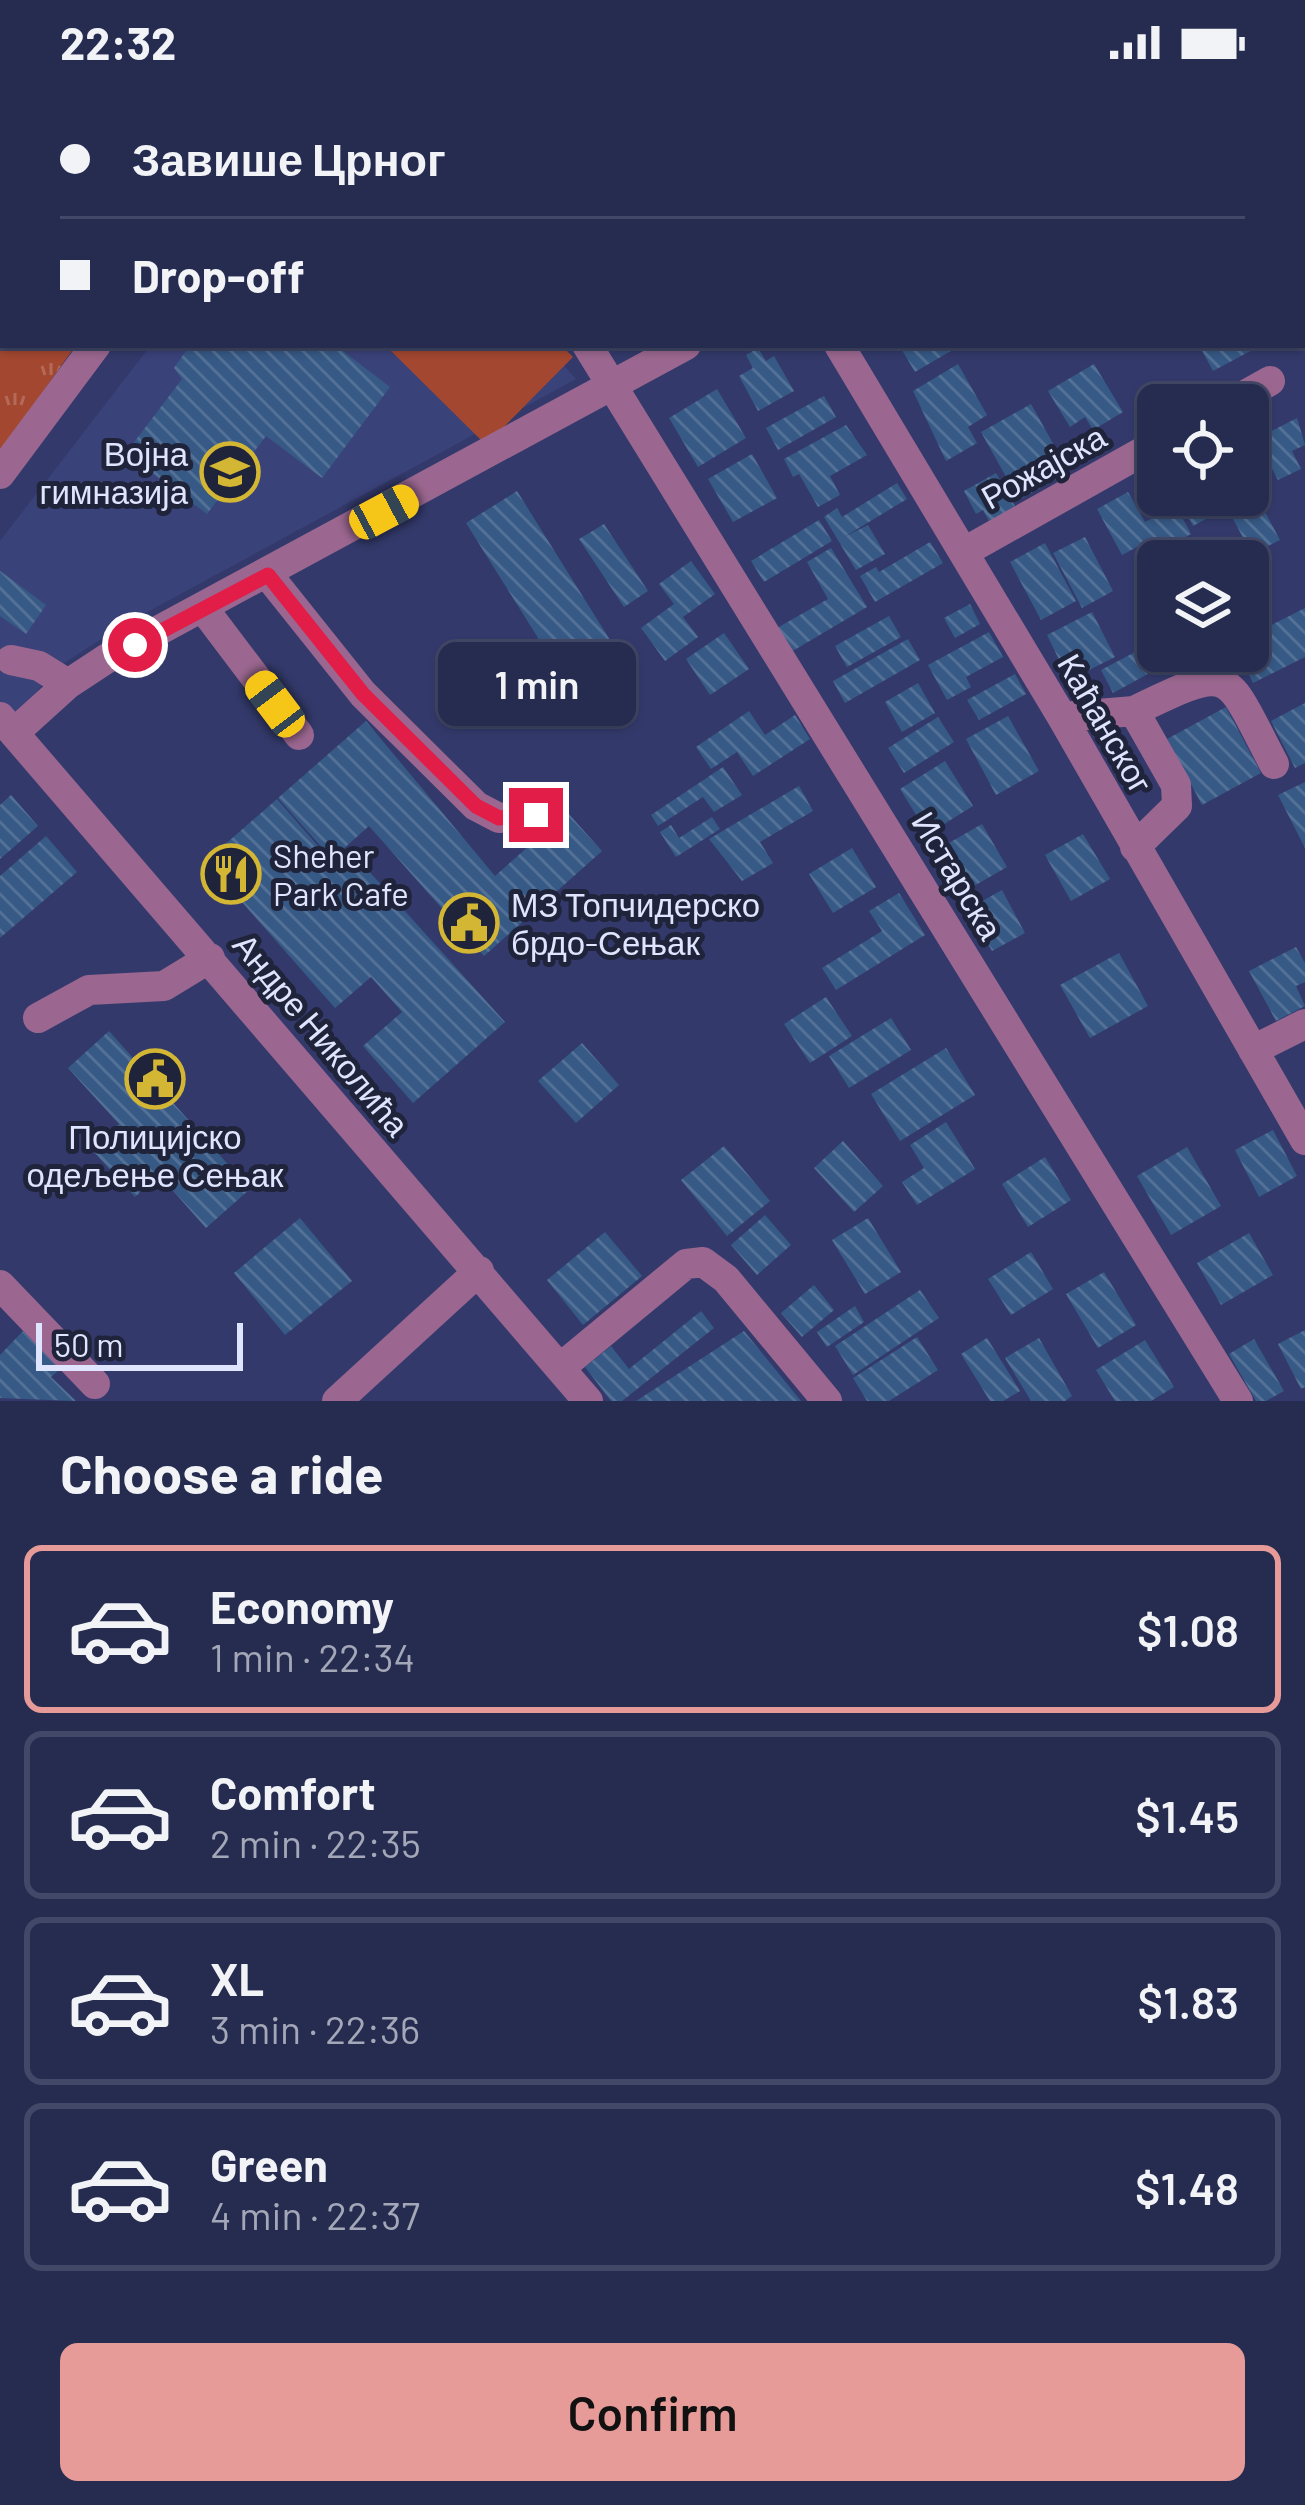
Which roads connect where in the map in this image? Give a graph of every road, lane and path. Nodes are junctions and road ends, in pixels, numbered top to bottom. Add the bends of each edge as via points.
1 (94, 348) edge
2 (589, 348) edge
3 (681, 348) edge
4 (841, 348) edge
5 (1270, 381) dead end
6 (1265, 384) edge
7 (616, 386) junction
8 (1137, 455) edge
9 (0, 474) edge
10 (964, 552) junction
11 (268, 575) junction
12 (203, 608) junction
13 (11, 660) dead end
14 (68, 684) junction
15 (1134, 711) junction
16 (1062, 717) junction
17 (7, 724) edge
18 (299, 735) dead end
19 (1274, 764) dead end
20 (536, 815) dead end
21 (1136, 847) junction
22 (210, 958) junction
23 (38, 1018) dead end
24 (1305, 1024) edge
25 (1253, 1050) junction
26 (1305, 1140) edge
27 (479, 1271) junction
28 (0, 1285) edge
29 (560, 1368) junction
30 (95, 1384) dead end
31 (337, 1401) edge
32 (588, 1401) edge
33 (827, 1401) edge
34 (1238, 1401) edge

1 - 9 street
2 - 7 street, Истарска
3 - 7 street
4 - 10 street, Каћанског
5 - 6 street
7 - 11 street
7 - 34 street, Истарска
8 - 10 street, Рожајска
10 - 16 street, Каћанског
11 - 12 street
11 - 20 street via 363,694 476,806 499,818
12 - 14 street
12 - 18 street
13 - 14 street
14 - 17 street
15 - 16 street
15 - 19 street via 1202,678 1226,681
15 - 21 street via 1179,797
16 - 21 street, Каћанског
17 - 22 street, Андре Николића
21 - 25 street, Каћанског
22 - 23 street via 164,986 89,989
22 - 27 street, Андре Николића
24 - 25 street
25 - 26 street, Каћанског
27 - 29 street, Андре Николића
27 - 31 street
28 - 30 street
29 - 32 street, Андре Николића
29 - 33 street via 686,1264 703,1262

